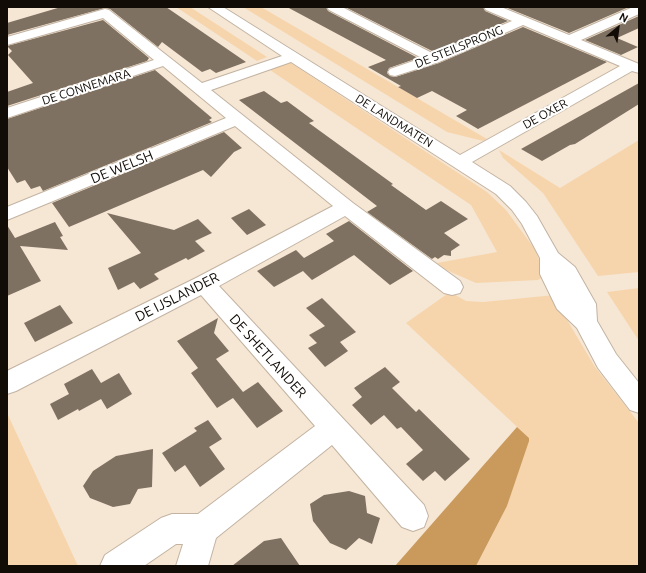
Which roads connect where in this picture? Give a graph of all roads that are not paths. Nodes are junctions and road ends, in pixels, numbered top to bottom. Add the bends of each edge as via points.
1 (214, 7) edge
2 (333, 7) edge
3 (490, 7) edge
4 (639, 9) edge
5 (101, 10) edge
6 (522, 21) junction
7 (570, 40) junction
8 (7, 41) edge
9 (292, 57) junction
10 (434, 59) junction
11 (164, 61) junction
12 (635, 67) edge
13 (395, 72) dead end
14 (200, 89) junction
15 (7, 113) edge
16 (238, 119) junction
17 (460, 162) junction
18 (346, 207) junction
19 (7, 214) edge
20 (204, 284) junction
21 (452, 287) dead end
22 (7, 383) edge
23 (639, 402) edge
24 (332, 429) junction
25 (413, 516) dead end
26 (203, 529) junction
27 (116, 566) edge
28 (192, 566) edge

1 - 9 street, DE LANDMATEN
2 - 10 street
3 - 6 street
4 - 7 street
5 - 8 street
5 - 11 street
6 - 7 street
6 - 10 street, DE STEILSPRONG
7 - 12 street
9 - 14 street
9 - 17 street, DE LANDMATEN
10 - 13 street, DE STEILSPRONG
11 - 14 street
11 - 15 street, DE CONNEMARA
12 - 17 street, DE OXER
14 - 16 street
16 - 18 street
16 - 19 street, DE WELSH
17 - 23 street, DE LANDMATEN via 502,190 519,206 551,258 551,274 565,303 585,322 607,361
18 - 20 street, DE IJSLANDER
18 - 21 street
20 - 22 street, DE IJSLANDER
20 - 24 street, DE SHETLANDER
24 - 25 street, DE SHETLANDER
24 - 26 street
26 - 27 street via 172,529
26 - 28 street

